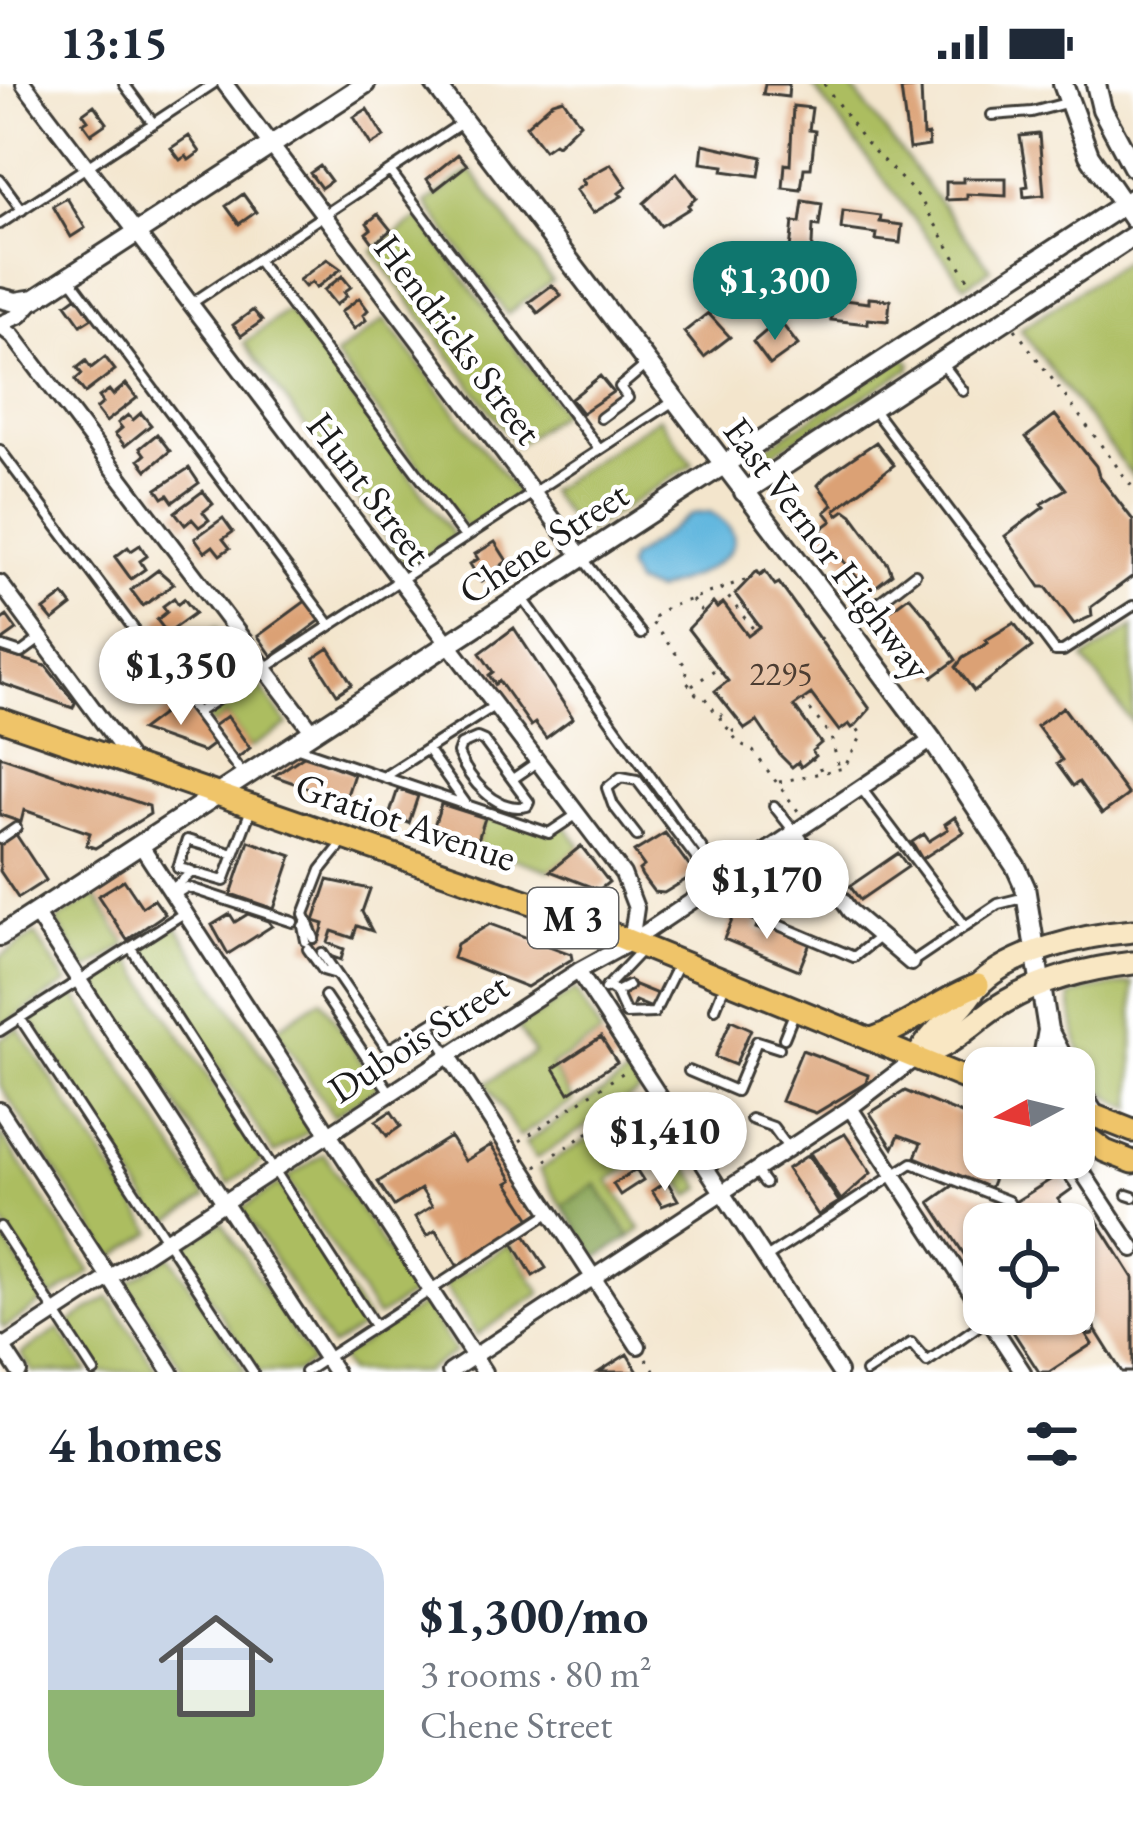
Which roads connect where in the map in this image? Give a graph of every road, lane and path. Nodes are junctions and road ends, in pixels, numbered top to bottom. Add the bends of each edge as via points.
1 (24, 84) edge
2 (124, 84) edge
3 (214, 84) edge
4 (225, 84) edge
5 (365, 84) edge
6 (435, 84) edge
7 (824, 84) edge
8 (1096, 84) edge
9 (1066, 93) edge
10 (992, 115) dead end
11 (463, 122) junction
12 (153, 124) junction
13 (271, 145) junction
14 (1131, 164) edge
15 (87, 167) junction
16 (390, 171) junction
17 (1100, 175) junction
18 (0, 180) edge
19 (1129, 207) edge
20 (22, 210) junction
21 (324, 215) junction
22 (0, 224) edge
23 (137, 232) junction
24 (1133, 236) edge
25 (257, 260) junction
26 (1028, 265) junction
27 (69, 277) junction
28 (971, 284) dead end
29 (1043, 296) junction
30 (0, 298) edge
31 (35, 299) junction
32 (190, 304) junction
33 (0, 325) edge
34 (928, 329) junction
35 (1016, 329) dead end
36 (903, 347) junction
37 (945, 358) junction
38 (647, 364) junction
39 (920, 374) junction
40 (963, 391) dead end
41 (675, 400) junction
42 (870, 406) junction
43 (602, 418) dead end
44 (762, 437) junction
45 (0, 449) edge
46 (599, 449) junction
47 (722, 463) junction
48 (779, 466) junction
49 (1133, 488) edge
50 (533, 492) junction
51 (743, 492) junction
52 (465, 537) junction
53 (580, 556) junction
54 (915, 574) dead end
55 (398, 580) junction
56 (745, 580) dead end
57 (0, 583) edge
58 (720, 587) junction
59 (520, 596) junction
60 (691, 598) junction
61 (1133, 605) edge
62 (702, 612) dead end
63 (331, 625) junction
64 (848, 627) junction
65 (754, 631) dead end
66 (641, 634) dead end
67 (827, 634) dead end
68 (42, 639) junction
69 (820, 639) dead end
70 (446, 644) junction
71 (0, 646) edge
72 (265, 668) junction
73 (717, 668) dead end
74 (691, 687) junction
75 (803, 700) dead end
76 (494, 706) junction
77 (730, 710) dead end
78 (198, 712) junction
79 (719, 718) junction
80 (0, 719) edge
81 (742, 725) dead end
82 (855, 726) dead end
83 (313, 731) junction
84 (731, 734) junction
85 (932, 740) junction
86 (292, 746) junction
87 (427, 749) junction
88 (812, 758) dead end
89 (537, 762) junction
90 (136, 767) junction
91 (839, 769) junction
92 (823, 773) junction
93 (244, 776) junction
94 (384, 777) junction
95 (514, 778) junction
96 (777, 782) junction
97 (860, 787) junction
98 (217, 794) junction
99 (467, 805) junction
100 (252, 806) junction
101 (774, 806) dead end
102 (798, 811) dead end
103 (577, 814) junction
104 (0, 822) edge
105 (794, 831) junction
106 (637, 836) dead end
107 (0, 838) edge
108 (346, 839) junction
109 (140, 844) junction
110 (234, 854) junction
111 (192, 872) junction
112 (714, 885) junction
113 (172, 893) junction
114 (1025, 897) junction
115 (35, 913) junction
116 (184, 913) junction
117 (292, 922) dead end
118 (964, 926) junction
119 (1133, 931) edge
120 (0, 936) edge
121 (879, 938) junction
122 (638, 945) junction
123 (131, 948) junction
124 (1035, 953) junction
125 (326, 955) dead end
126 (679, 961) junction
127 (911, 963) joint
128 (1133, 964) edge
129 (578, 971) junction
130 (335, 973) junction
131 (79, 980) junction
132 (727, 980) junction
133 (978, 985) junction
134 (1041, 986) junction
135 (614, 991) junction
136 (325, 996) dead end
137 (715, 1009) dead end
138 (796, 1009) junction
139 (450, 1012) dead end
140 (20, 1018) junction
141 (430, 1025) junction
142 (1048, 1030) junction
143 (0, 1031) edge
144 (784, 1038) dead end
145 (872, 1039) junction
146 (1045, 1047) edge
147 (1057, 1047) edge
148 (779, 1048) dead end
149 (449, 1056) junction
150 (917, 1058) junction
151 (629, 1069) dead end
152 (689, 1071) dead end
153 (963, 1077) edge
154 (391, 1094) junction
155 (645, 1094) dead end
156 (850, 1108) junction
157 (0, 1110) edge
158 (1095, 1118) edge
159 (751, 1119) dead end
160 (1133, 1131) edge
161 (329, 1134) junction
162 (518, 1142) dead end
163 (1095, 1144) edge
164 (789, 1149) junction
165 (1133, 1162) edge
166 (535, 1168) dead end
167 (274, 1170) junction
168 (894, 1174) junction
169 (1087, 1179) edge
170 (722, 1194) junction
171 (224, 1203) junction
172 (1009, 1203) edge
173 (550, 1212) junction
174 (0, 1227) edge
175 (166, 1241) junction
176 (1133, 1249) edge
177 (764, 1258) junction
178 (110, 1277) junction
179 (593, 1278) junction
180 (963, 1280) edge
181 (431, 1291) junction
182 (55, 1313) junction
183 (375, 1326) junction
184 (963, 1334) edge
185 (999, 1335) edge
186 (1, 1346) edge
187 (638, 1346) joint
188 (474, 1356) junction
189 (330, 1365) edge
190 (19, 1372) edge
191 (94, 1372) edge
192 (171, 1372) edge
193 (254, 1372) edge
194 (305, 1372) edge
195 (449, 1372) edge
196 (484, 1372) edge
197 (656, 1372) edge
198 (839, 1372) edge
199 (866, 1372) edge
200 (1023, 1372) edge

1 - 15 street, Hunt Street
2 - 12 lane
3 - 12 lane
4 - 13 street, Hendricks Street
5 - 13 street
6 - 11 street, East Vernor Highway
7 - 28 path via 865,142 919,196
8 - 14 street
9 - 10 lane via 1032,112
9 - 17 street, Chene Street
11 - 16 lane
11 - 38 street, East Vernor Highway
12 - 15 lane
13 - 21 street, Hendricks Street
13 - 23 street
14 - 17 street
15 - 20 lane
15 - 23 street, Hunt Street
16 - 21 lane
16 - 46 lane
17 - 19 street, Chene Street
18 - 20 lane
19 - 26 street, Chene Street
20 - 22 lane
21 - 25 lane
21 - 50 street, Hendricks Street
23 - 27 street
23 - 32 street, Hunt Street
24 - 29 street
25 - 32 lane
25 - 52 lane
26 - 29 street via 1042,275
26 - 34 street, Chene Street
27 - 31 street
27 - 63 lane
29 - 37 street
30 - 31 street
31 - 33 street
32 - 55 street, Hunt Street
33 - 72 street
34 - 36 street, Chene Street
34 - 37 street
35 - 49 path
36 - 39 street via 918,357
36 - 44 street, Chene Street
37 - 39 street
37 - 40 lane
38 - 41 street, East Vernor Highway
38 - 43 lane via 620,387 628,398
39 - 42 street
41 - 46 lane
41 - 47 street, East Vernor Highway
42 - 48 street
42 - 61 lane via 1055,651
44 - 47 street, Chene Street
44 - 48 street via 761,458
45 - 78 lane
46 - 50 lane
47 - 51 street, East Vernor Highway
47 - 53 street, Chene Street
48 - 51 street
50 - 52 lane
50 - 53 street, Hendricks Street
51 - 64 street, East Vernor Highway
52 - 55 lane
53 - 59 street, Chene Street
53 - 66 lane, Hendricks Street
54 - 64 lane
55 - 63 lane
55 - 70 street, Hunt Street
56 - 58 path
57 - 68 street
58 - 60 path
58 - 65 path
59 - 70 street, Chene Street
59 - 112 lane
60 - 62 path
60 - 74 path via 650,620 687,668
63 - 72 lane
64 - 85 street, East Vernor Highway
67 - 69 path
68 - 71 lane via 21,653
68 - 90 street
70 - 76 street, Hunt Street
70 - 83 street, Chene Street
72 - 78 lane
72 - 83 street
73 - 74 path
74 - 79 path
75 - 91 path via 831,737
76 - 87 lane
76 - 89 street, Hunt Street
77 - 79 path
78 - 93 lane
79 - 84 path
80 - 90 main road, Gratiot Avenue / M 3
81 - 84 path
82 - 91 path via 862,735
83 - 86 street, Chene Street
84 - 96 path
85 - 97 street, Dubois Street
85 - 114 street, East Vernor Highway via 1016,867
86 - 93 street, Chene Street
86 - 94 lane
87 - 94 lane
87 - 99 lane
88 - 92 path
89 - 95 lane
89 - 103 street, Hunt Street
90 - 98 main road, Gratiot Avenue / M 3
91 - 92 path
92 - 96 path
93 - 98 street, Chene Street
94 - 99 lane
95 - 95 lane via 530,802 523,808 479,788 461,761 461,745 484,741
96 - 102 path
97 - 105 street, Dubois Street
97 - 118 lane
98 - 100 main road, Gratiot Avenue / M 3
98 - 109 street, Chene Street
99 - 103 lane via 549,832
100 - 108 main road, Gratiot Avenue / M 3
100 - 110 lane
101 - 105 lane
103 - 122 street, Hunt Street via 630,888
104 - 107 lane via 16,828
105 - 112 street, Dubois Street
105 - 121 street
106 - 112 lane via 609,797 607,788 620,777 637,780
108 - 122 main road, Gratiot Avenue / M 3
108 - 130 lane via 318,876 304,914 323,970
109 - 113 street
109 - 115 street, Chene Street via 65,884
110 - 111 lane via 224,881
110 - 111 lane via 187,840 178,868
111 - 113 lane
112 - 121 lane via 854,957
112 - 122 street, Dubois Street
113 - 116 street
113 - 117 lane via 187,886
114 - 118 lane
114 - 124 street, East Vernor Highway
115 - 120 street, Chene Street
115 - 131 street
116 - 123 lane
116 - 161 street
118 - 127 lane
119 - 124 main road
121 - 127 street
122 - 126 main road, Gratiot Avenue / M 3
122 - 129 street, Dubois Street
122 - 135 lane
123 - 131 lane
123 - 167 lane
124 - 133 main road
124 - 134 street, East Vernor Highway
125 - 130 lane
126 - 132 main road, Gratiot Avenue / M 3
126 - 135 lane via 654,1012 626,1014
128 - 134 main road
129 - 135 street
129 - 149 street, Dubois Street
130 - 141 lane via 386,1047
131 - 140 lane
131 - 171 street
132 - 137 lane
132 - 138 main road, Gratiot Avenue / M 3
133 - 145 main road
133 - 150 main road
134 - 142 street, East Vernor Highway
134 - 150 main road via 1000,1004 950,1046
135 - 170 street
136 - 154 lane
138 - 144 lane
138 - 145 main road, Gratiot Avenue / M 3
139 - 141 lane
140 - 143 lane
140 - 175 lane
141 - 149 lane
142 - 146 street, East Vernor Highway
142 - 147 street, East Vernor Highway
145 - 150 main road, Gratiot Avenue / M 3
148 - 152 lane via 757,1041 736,1091
149 - 154 street, Dubois Street
149 - 173 street
150 - 153 main road, Gratiot Avenue / M 3
150 - 156 street
151 - 162 path
154 - 161 street, Dubois Street
155 - 166 path
156 - 164 street
156 - 168 street
157 - 178 street
158 - 160 main road
159 - 164 lane via 773,1127
161 - 167 street, Dubois Street
161 - 181 street
163 - 165 main road
164 - 170 street via 760,1177
167 - 171 street, Dubois Street
167 - 183 lane
168 - 172 lane via 911,1163
168 - 177 lane
168 - 180 street
169 - 176 street
170 - 177 street
170 - 179 street
171 - 175 street, Dubois Street
171 - 189 street
173 - 179 street
173 - 181 lane
174 - 182 lane
175 - 178 street, Dubois Street
175 - 193 lane
177 - 198 street
178 - 182 street, Dubois Street
178 - 192 street
179 - 187 street
179 - 188 street
181 - 183 lane
181 - 188 street
182 - 186 street, Dubois Street
182 - 191 lane
183 - 189 lane
184 - 199 lane via 927,1363 911,1343
185 - 200 street
186 - 190 street
187 - 197 path
188 - 195 street
188 - 196 street
189 - 194 lane

